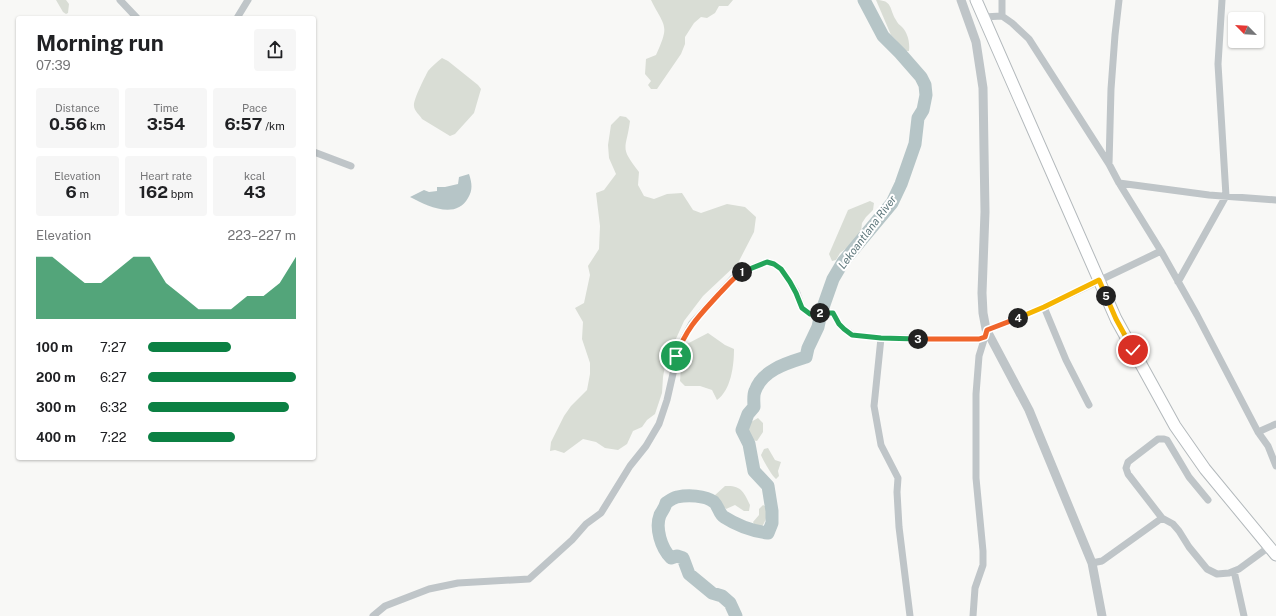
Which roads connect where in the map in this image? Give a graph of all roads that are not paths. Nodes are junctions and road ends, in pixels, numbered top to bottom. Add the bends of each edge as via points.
1 (120, 0) edge
2 (248, 0) edge
3 (961, 0) edge
4 (976, 0) edge
5 (1002, 0) edge
6 (1119, 0) edge
7 (1222, 0) edge
8 (135, 16) edge
9 (238, 16) edge
10 (1002, 16) junction
11 (983, 17) junction
12 (316, 153) edge
13 (1109, 164) junction
14 (351, 166) dead end
15 (1119, 184) junction
16 (1226, 196) junction
17 (1276, 200) edge
18 (1161, 251) junction
19 (1099, 280) junction
20 (1178, 282) junction
21 (1044, 307) junction
22 (986, 334) junction
23 (881, 338) junction
24 (1089, 405) dead end
25 (1276, 424) edge
26 (1258, 432) junction
27 (1276, 466) edge
28 (1208, 500) dead end
29 (1162, 518) junction
30 (1273, 551) edge
31 (1092, 564) junction
32 (1234, 571) junction
33 (373, 616) edge
34 (910, 616) edge
35 (974, 616) edge
36 (1102, 616) edge
37 (1244, 616) edge

1 - 8 street
2 - 9 street
3 - 22 street via 976,42 983,88 985,212 982,294
4 - 11 main road
5 - 10 street
6 - 13 street via 1111,89
7 - 16 street via 1218,64
10 - 11 street
10 - 13 street via 1029,39
11 - 19 main road
12 - 14 street
13 - 15 street
15 - 16 street
15 - 18 street
16 - 17 street
16 - 20 street
18 - 19 street
18 - 20 street
19 - 21 street
19 - 30 main road via 1116,319 1176,426 1205,469
20 - 26 street via 1198,315
21 - 22 street
21 - 24 street via 1066,360
22 - 23 street via 979,339
22 - 31 street via 1034,424
22 - 35 street via 979,356 975,418 976,478 984,551 983,565 975,588
23 - 33 street via 852,335 839,324 833,313 810,314 802,308 790,282 774,264 767,262 743,271 733,278 692,323 676,356 660,424 601,513 586,524 529,579 458,583 429,589 385,606
23 - 34 street via 874,406 881,445 898,478 899,527
25 - 26 street
26 - 27 street via 1268,446
28 - 29 street via 1189,477 1167,440 1158,439 1128,462 1126,468
29 - 31 street via 1102,561
29 - 32 street via 1173,524 1207,569 1217,574
30 - 32 street
31 - 36 street
32 - 37 street

